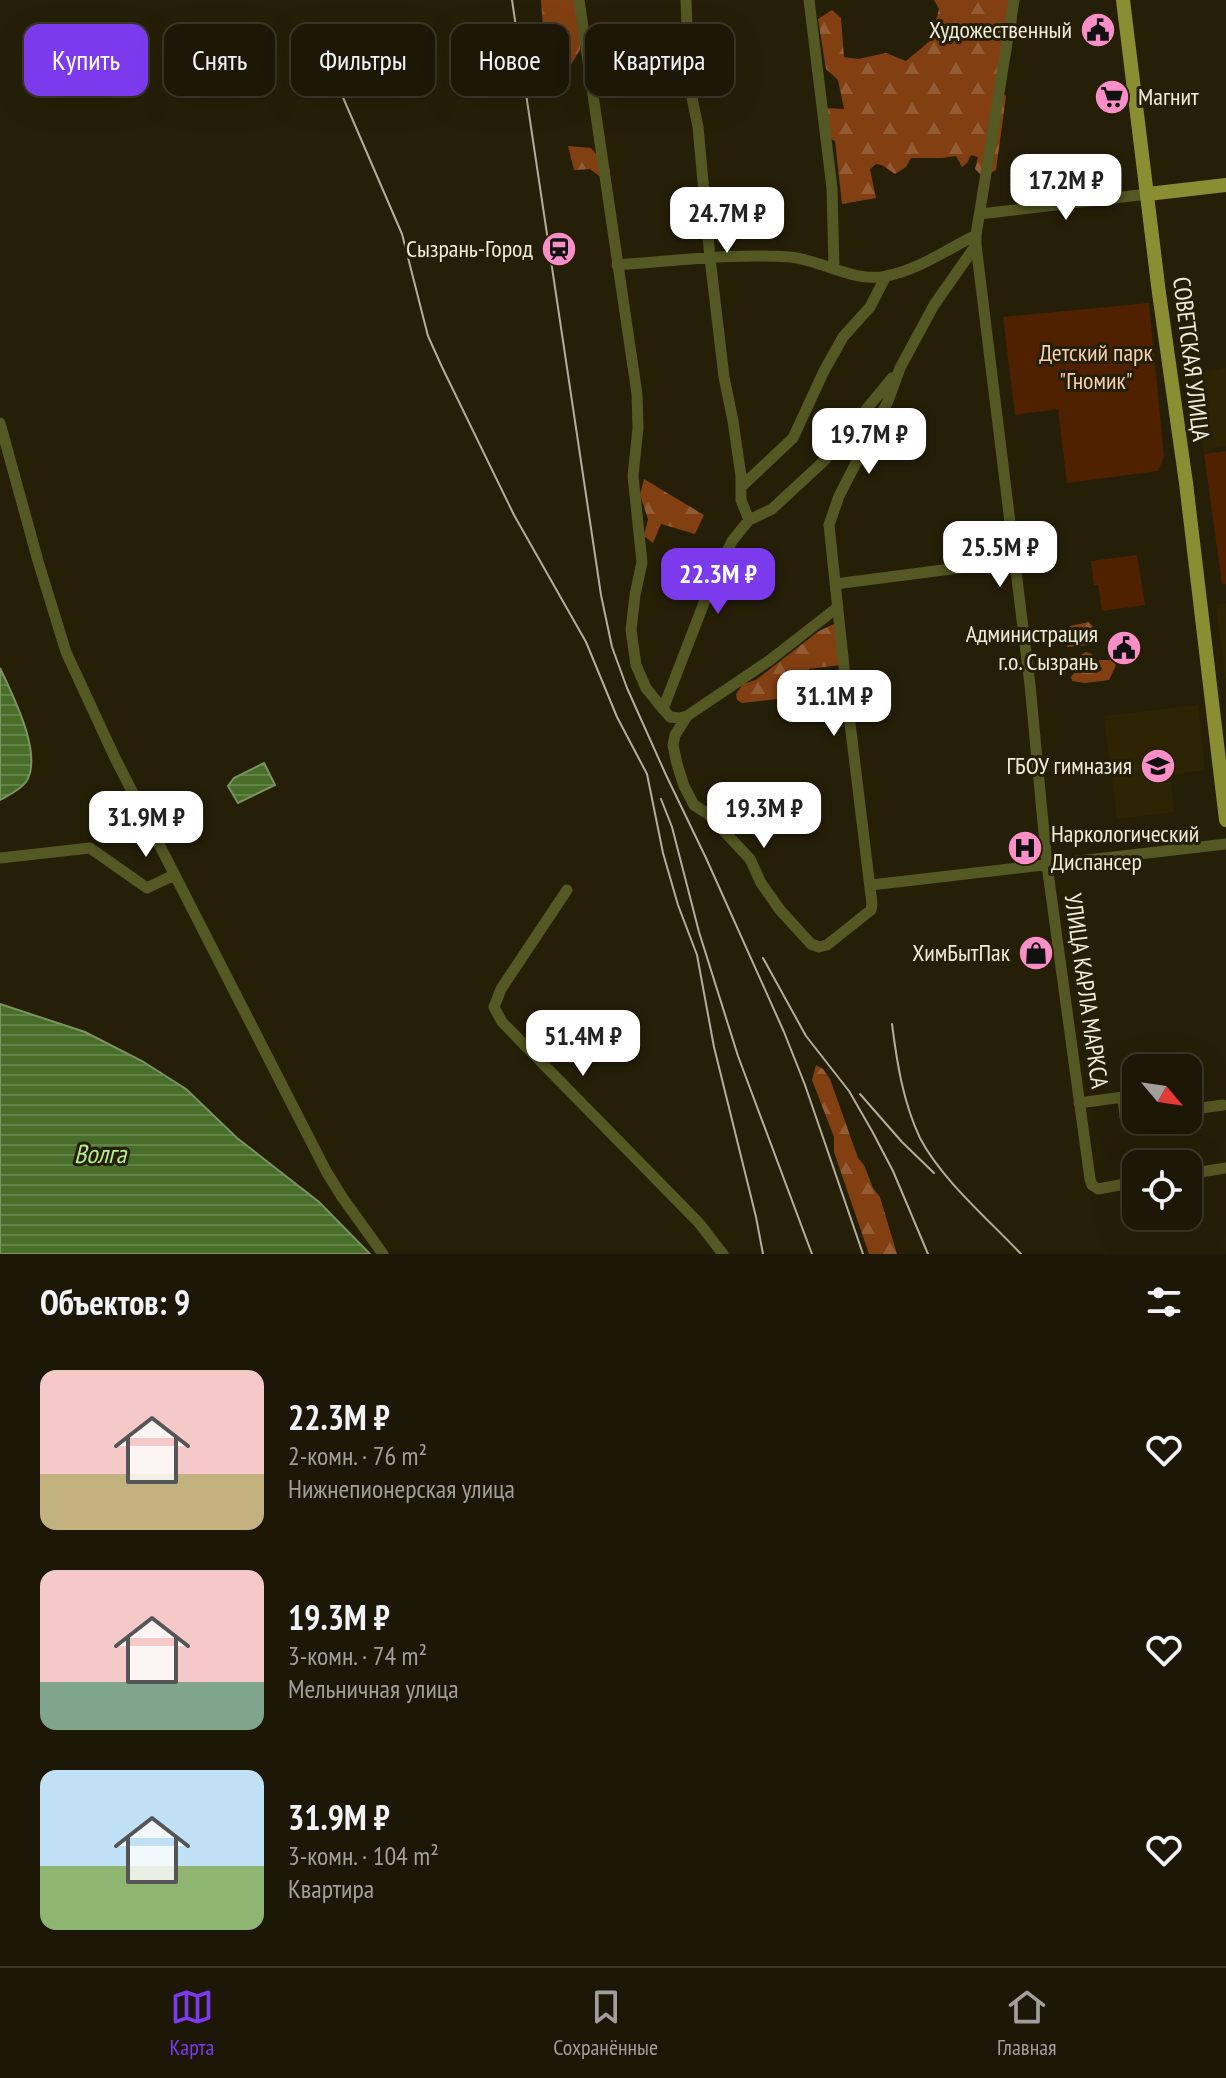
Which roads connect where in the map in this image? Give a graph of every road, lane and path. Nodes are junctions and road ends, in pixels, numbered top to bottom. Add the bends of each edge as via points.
1 (579, 0) edge
2 (686, 0) edge
3 (809, 0) edge
4 (1014, 0) edge
5 (1123, 0) edge
6 (1226, 185) edge
7 (1148, 194) junction
8 (980, 214) junction
9 (976, 240) junction
10 (710, 258) junction
11 (617, 265) junction
12 (834, 269) junction
13 (886, 276) junction
14 (900, 368) junction
15 (0, 423) edge
16 (741, 487) junction
17 (749, 520) junction
18 (1013, 561) junction
19 (835, 584) junction
20 (838, 607) junction
21 (667, 713) junction
22 (687, 716) junction
23 (1226, 820) edge
24 (1226, 844) edge
25 (0, 858) edge
26 (1047, 865) junction
27 (174, 875) junction
28 (871, 885) junction
29 (567, 890) dead end
30 (1122, 1097) edge
31 (1079, 1103) junction
32 (1223, 1105) dead end
33 (1202, 1108) edge
34 (1226, 1168) edge
35 (1202, 1172) edge
36 (1122, 1185) edge
37 (383, 1254) edge
38 (723, 1254) edge

1 - 11 street
2 - 10 street
3 - 12 street via 832,188
4 - 8 street, УЛИЦА КАРЛА МАРКСА
5 - 7 main road, СОВЕТСКАЯ УЛИЦА
6 - 7 main road
7 - 8 street
7 - 23 main road, СОВЕТСКАЯ УЛИЦА
8 - 9 street, УЛИЦА КАРЛА МАРКСА
9 - 13 street
9 - 14 street
9 - 18 street, УЛИЦА КАРЛА МАРКСА
10 - 11 street
10 - 12 street via 794,257
10 - 16 street
11 - 21 street via 638,416 633,476 642,562 631,630 636,665 646,688
12 - 13 street
13 - 16 street via 870,307 843,337 793,438
14 - 17 street via 825,460 772,509
14 - 19 street via 829,525
15 - 27 street via 66,652
16 - 17 street
17 - 21 street via 732,541 709,590
18 - 19 street
18 - 26 street, УЛИЦА КАРЛА МАРКСА
19 - 20 street
20 - 22 street
20 - 28 street
21 - 22 street
22 - 28 street via 673,745 694,805 750,859 780,910 811,944 827,945 871,910
24 - 26 street
25 - 27 street via 90,848 147,888
26 - 28 street
26 - 31 street, УЛИЦА КАРЛА МАРКСА
27 - 37 street via 326,1171
29 - 38 street via 494,1007 502,1022 699,1223
30 - 31 street
31 - 36 street, УЛИЦА КАРЛА МАРКСА via 1093,1186
32 - 33 street
34 - 35 street

